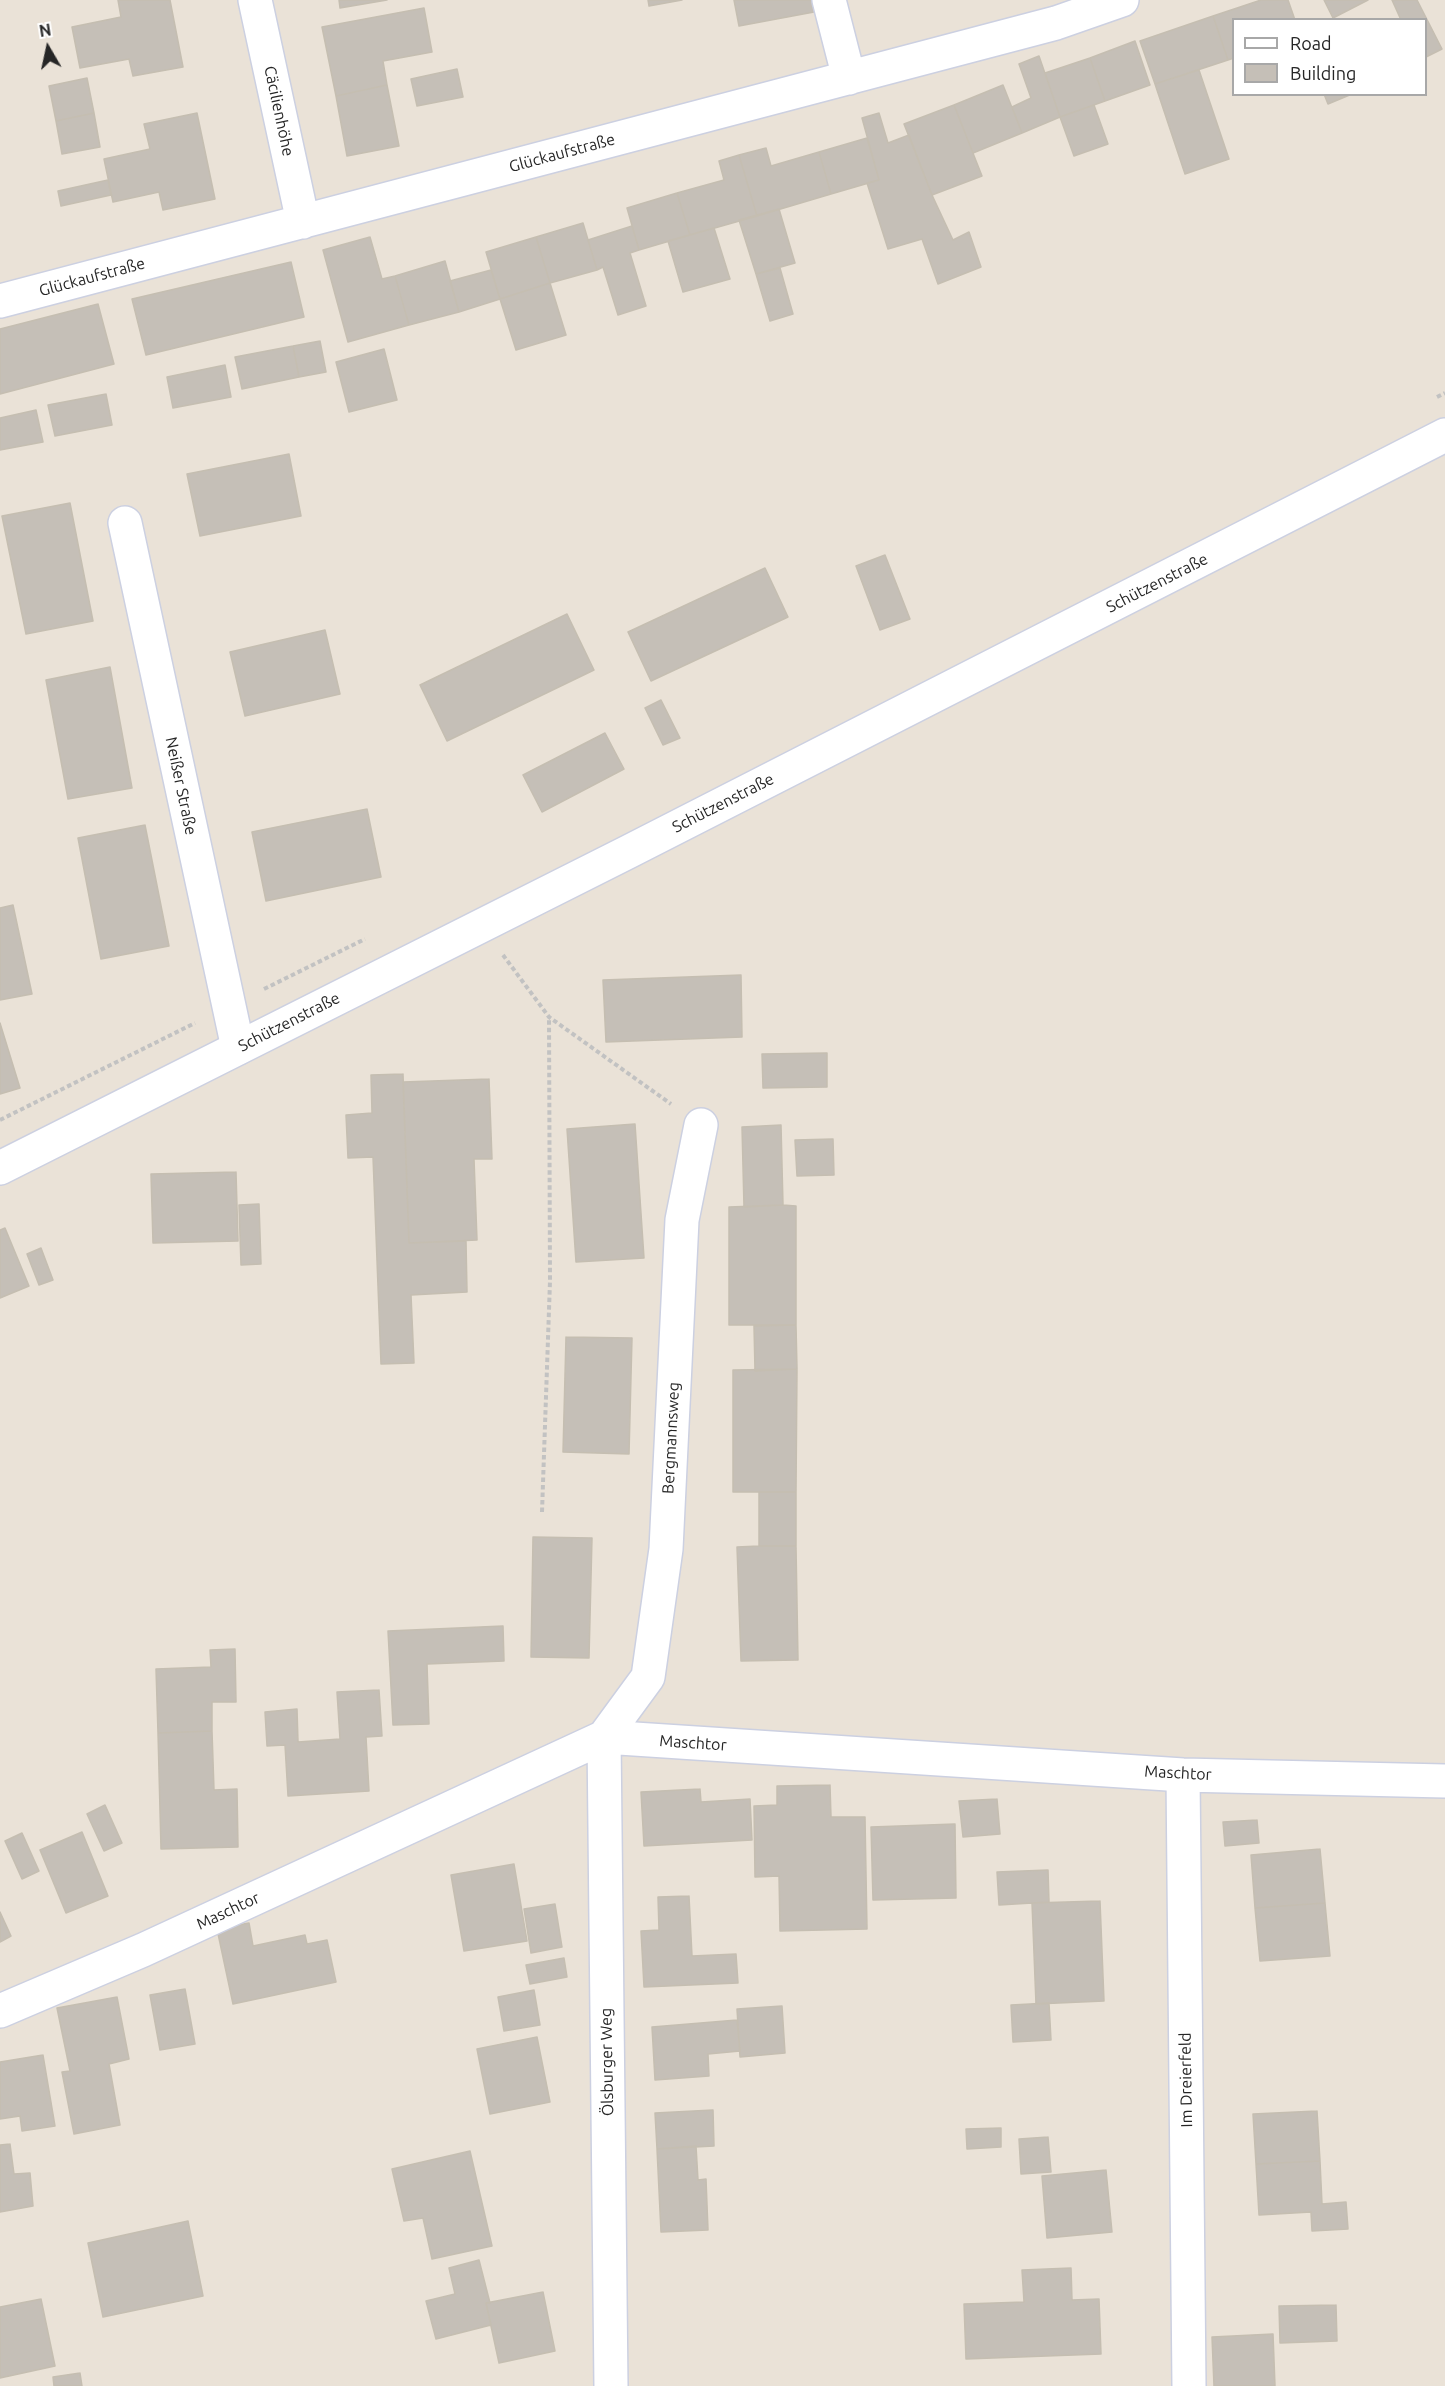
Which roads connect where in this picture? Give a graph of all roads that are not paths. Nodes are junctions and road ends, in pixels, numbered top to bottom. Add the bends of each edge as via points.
1 (255, 0) edge
2 (830, 0) edge
3 (1122, 0) edge
4 (849, 78) junction
5 (303, 222) junction
6 (0, 301) edge
7 (1445, 435) edge
8 (125, 524) dead end
9 (238, 1048) junction
10 (701, 1125) road end
11 (0, 1168) edge
12 (604, 1737) junction
13 (1183, 1774) junction
14 (1445, 1781) edge
15 (0, 2012) edge
16 (611, 2386) edge
17 (1189, 2386) edge

1 - 5 street, Cäcilienhöhe
2 - 4 street
3 - 4 street, Glückaufstraße via 1056,23
4 - 5 street, Glückaufstraße
5 - 6 street, Glückaufstraße
7 - 9 street, Schützenstraße
8 - 9 street, Neißer Straße
9 - 11 street, Schützenstraße
10 - 12 street, Bergmannsweg via 682,1220 666,1549 648,1677
12 - 13 street, Maschtor
12 - 15 street, Maschtor
12 - 16 street, Ölsburger Weg
13 - 14 street, Maschtor
13 - 17 street, Im Dreierfeld

